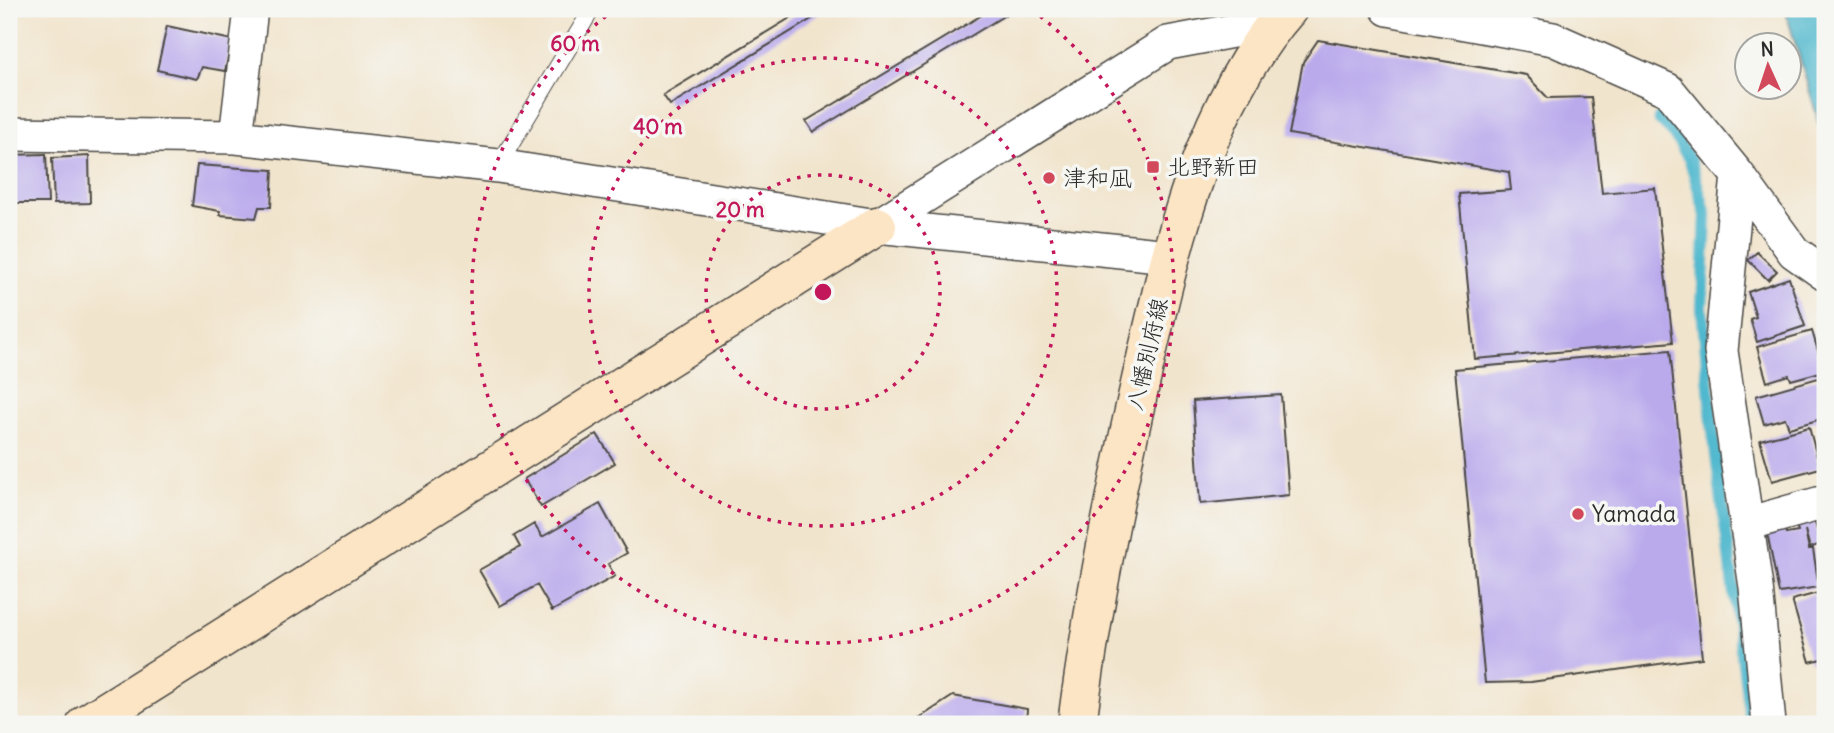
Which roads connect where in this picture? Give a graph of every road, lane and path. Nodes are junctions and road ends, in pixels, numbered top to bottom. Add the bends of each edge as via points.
1 (251, 9) edge
2 (592, 9) edge
3 (1388, 9) edge
4 (1282, 16) edge
5 (9, 134) edge
6 (236, 137) junction
7 (498, 166) junction
8 (1738, 175) junction
9 (877, 226) junction
10 (1169, 256) junction
11 (1825, 274) edge
12 (1825, 502) edge
13 (1747, 524) junction
14 (86, 724) edge
15 (1077, 724) edge
16 (1769, 724) edge

1 - 6 street
2 - 7 lane
3 - 8 street via 1553,40 1668,90
4 - 9 street via 1168,43
4 - 10 street, 八幡別府線 via 1242,75 1217,127 1188,194
5 - 6 street
6 - 7 street
7 - 9 street
8 - 11 street via 1794,252
8 - 13 street via 1721,351
9 - 10 street
9 - 14 street
10 - 15 street, 八幡別府線 via 1113,498
12 - 13 street
13 - 16 street

